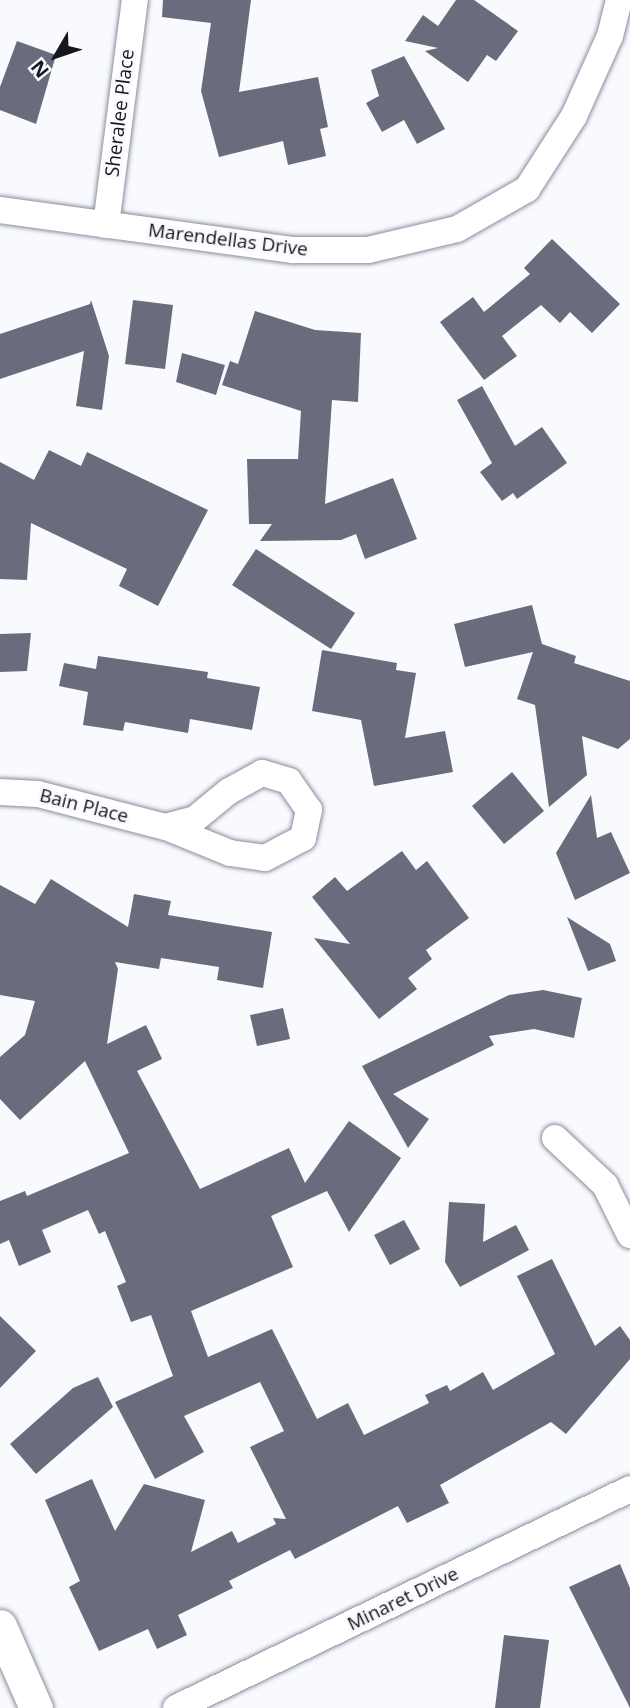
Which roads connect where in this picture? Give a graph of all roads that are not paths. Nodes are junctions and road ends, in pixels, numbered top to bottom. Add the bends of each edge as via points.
1 (135, 0) edge
2 (619, 0) edge
3 (0, 210) edge
4 (106, 225) junction
5 (0, 792) edge
6 (166, 827) junction
7 (555, 1138) dead end
8 (630, 1235) edge
9 (630, 1489) edge
10 (0, 1626) edge
11 (36, 1708) edge
12 (176, 1708) edge

1 - 4 street, Sheralee Place
2 - 4 street, Marendellas Drive via 610,36 574,116 527,188 457,229 368,250 293,250
3 - 4 street, Marendellas Drive
5 - 6 street, Bain Place via 38,794
6 - 6 street, Bain Place via 195,819 229,791 262,773 289,781 309,810 303,838 265,858 230,853
7 - 8 street via 605,1185
9 - 12 street, Minaret Drive
10 - 11 street

